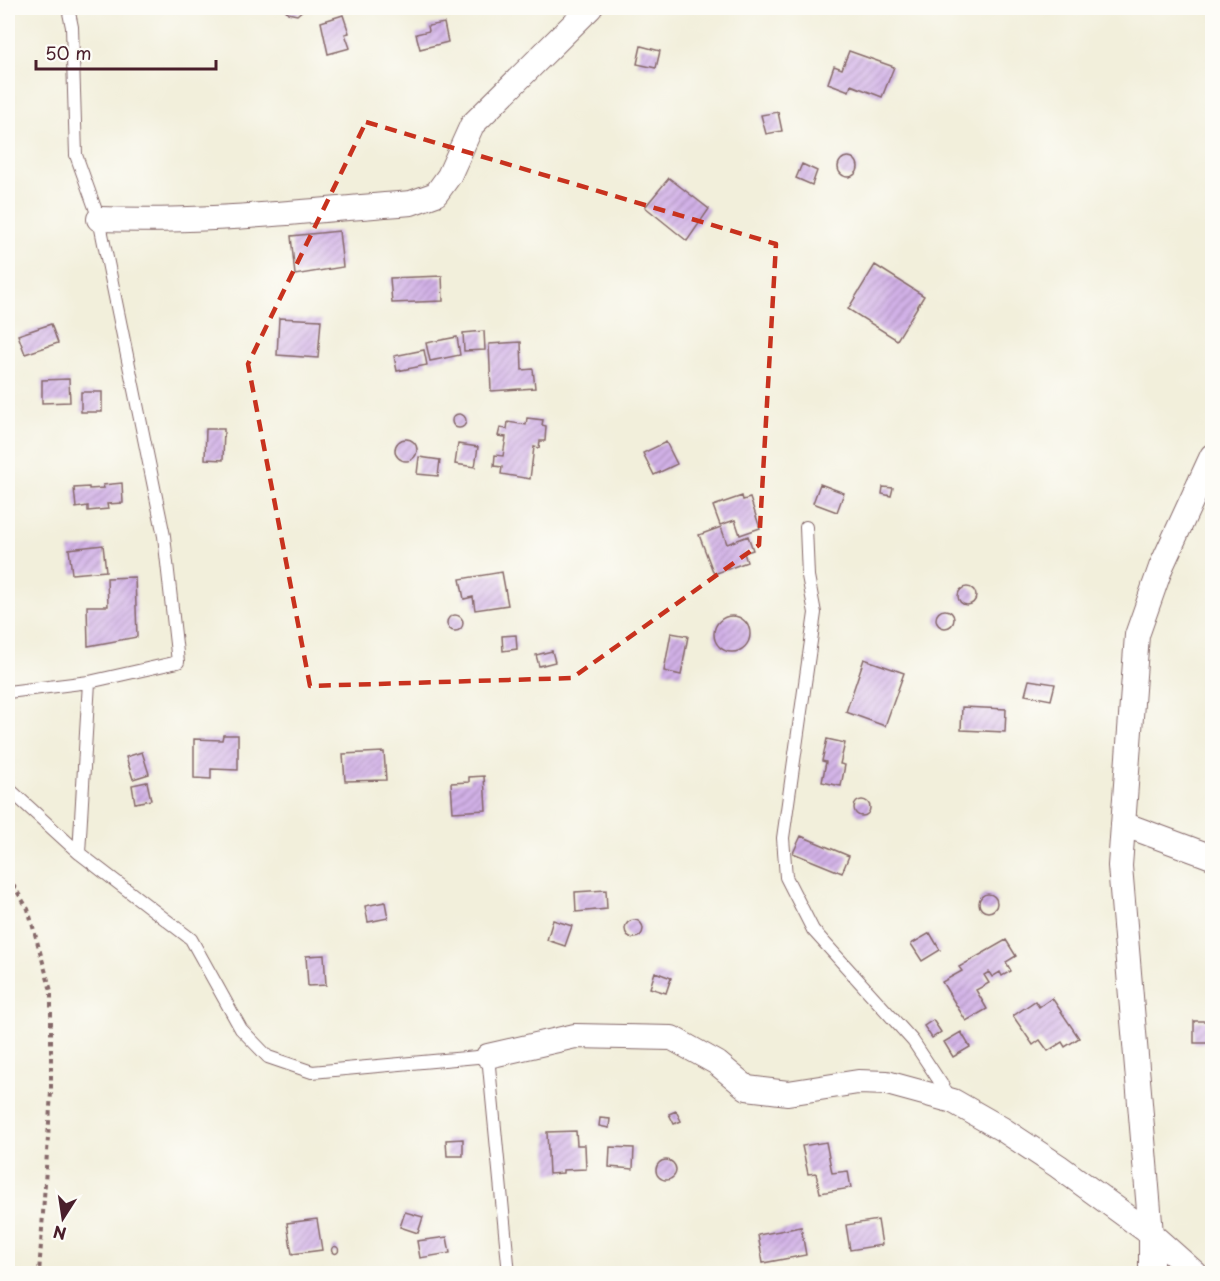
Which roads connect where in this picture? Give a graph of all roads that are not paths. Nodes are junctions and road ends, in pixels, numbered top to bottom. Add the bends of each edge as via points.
1 (68, 8) edge
2 (590, 8) edge
3 (99, 219) junction
4 (1212, 456) edge
5 (806, 527) dead end
6 (89, 682) junction
7 (8, 692) edge
8 (8, 788) edge
9 (1123, 824) junction
10 (79, 853) junction
11 (1212, 857) edge
12 (488, 1056) junction
13 (953, 1101) junction
14 (1151, 1234) junction
15 (509, 1274) edge
16 (1151, 1274) edge
17 (1196, 1274) edge

1 - 3 lane via 76,155
2 - 3 street via 472,125 449,176 436,194 411,203 216,219
3 - 6 lane via 164,536 178,662
4 - 9 street via 1161,567 1137,635
5 - 13 lane via 808,576 816,613 783,838 786,877 813,930 913,1041
6 - 7 lane
6 - 10 lane
8 - 10 lane
9 - 11 street
9 - 14 street via 1120,866
10 - 12 lane via 191,939 241,1029 268,1057 312,1072
12 - 13 street via 575,1036 672,1038 717,1063 747,1088 788,1093 858,1082 887,1083
12 - 15 lane
13 - 14 street via 1058,1166
14 - 16 street
14 - 17 street

